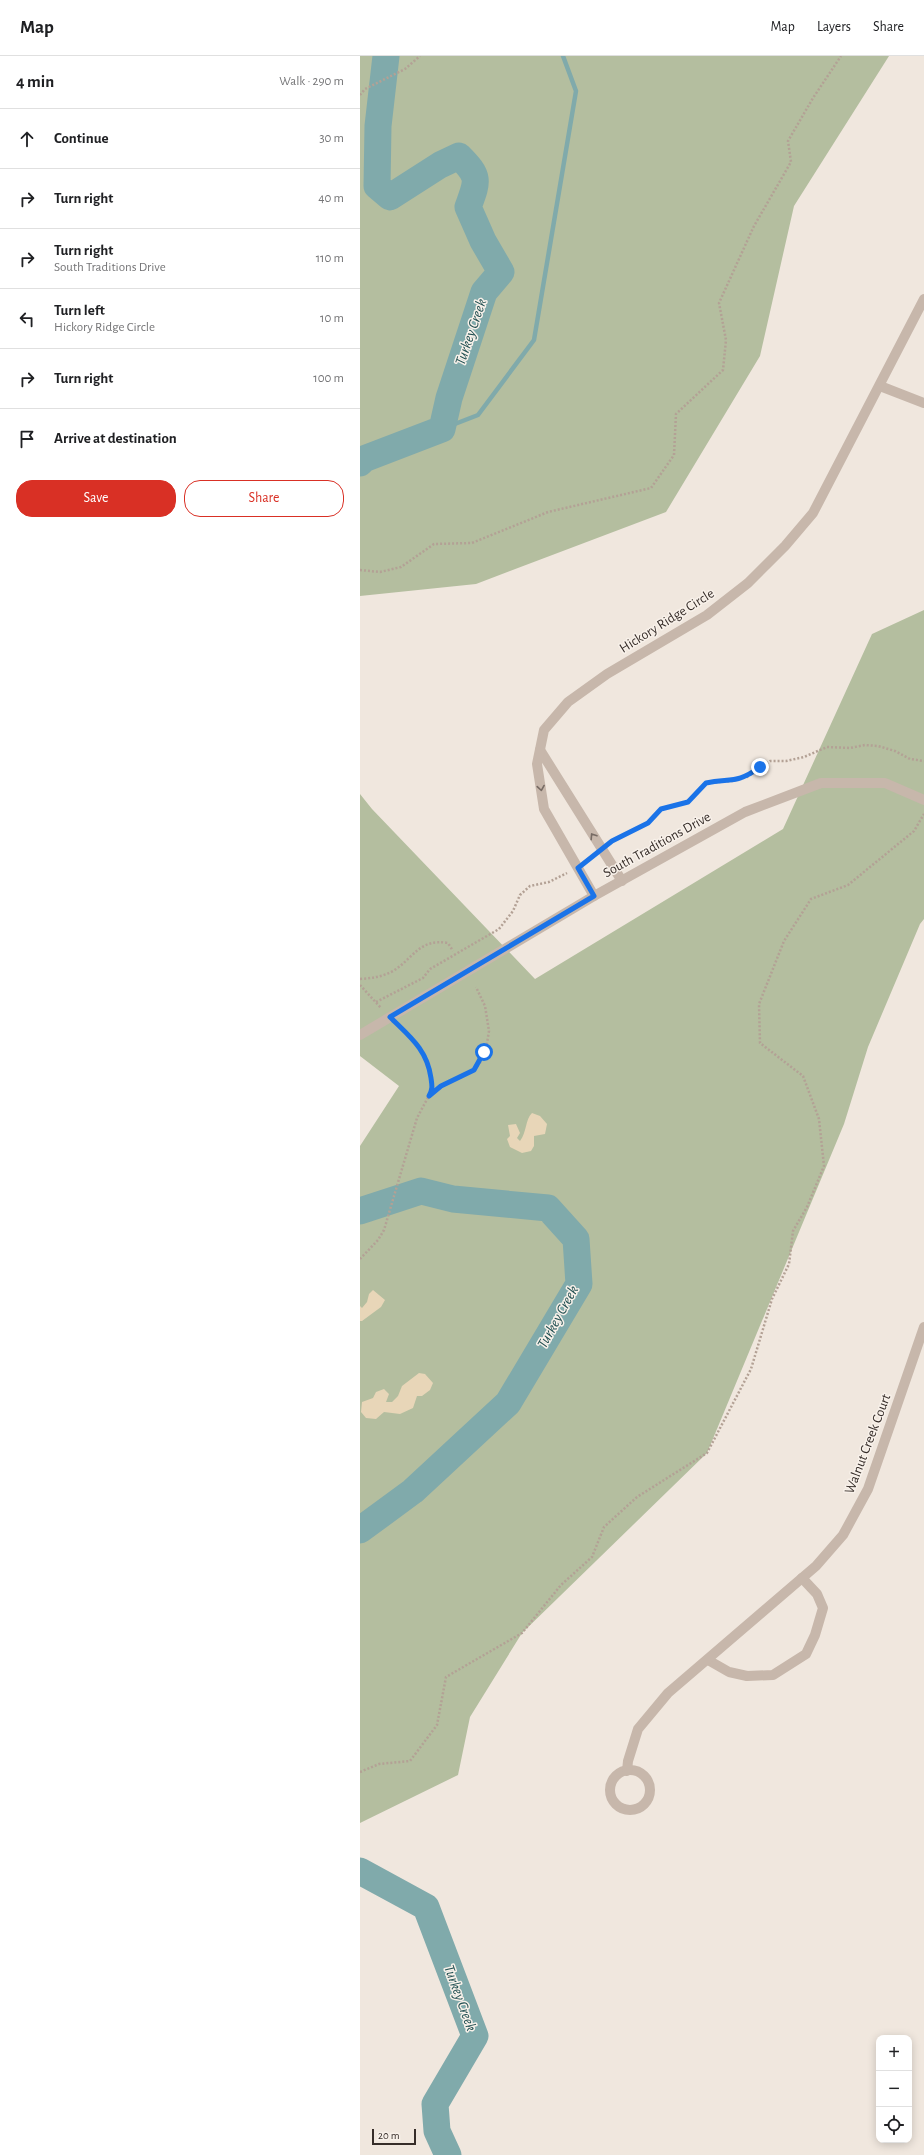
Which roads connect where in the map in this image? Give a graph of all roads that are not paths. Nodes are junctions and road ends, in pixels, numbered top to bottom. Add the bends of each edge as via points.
1 (924, 299) edge
2 (880, 386) junction
3 (924, 403) edge
4 (540, 750) junction
5 (924, 800) edge
6 (622, 881) junction
7 (594, 896) junction
8 (360, 1035) edge
9 (924, 1327) edge
10 (802, 1578) junction
11 (708, 1660) junction
12 (627, 1771) junction

1 - 2 street, Hickory Ridge Circle
2 - 3 street
2 - 4 street, Hickory Ridge Circle via 814,513 785,546 748,583 707,615 607,674 568,702 544,730
6 -> 4 street
4 -> 7 street, Hickory Ridge Circle via 537,764 544,809
5 - 6 street, South Traditions Drive via 885,784 821,783 746,812
6 - 7 street, South Traditions Drive
7 - 8 street, South Traditions Drive
9 - 10 street, Walnut Creek Court via 868,1489 843,1535
10 - 11 street, Walnut Creek Court
10 - 11 street via 817,1594 823,1608 806,1654 773,1675 747,1676 729,1672
11 - 12 street, Walnut Creek Court via 668,1693 638,1729
12 - 12 street via 615,1777 610,1786 610,1796 619,1807 633,1811 642,1807 648,1800 650,1790 648,1781 641,1774 632,1770

